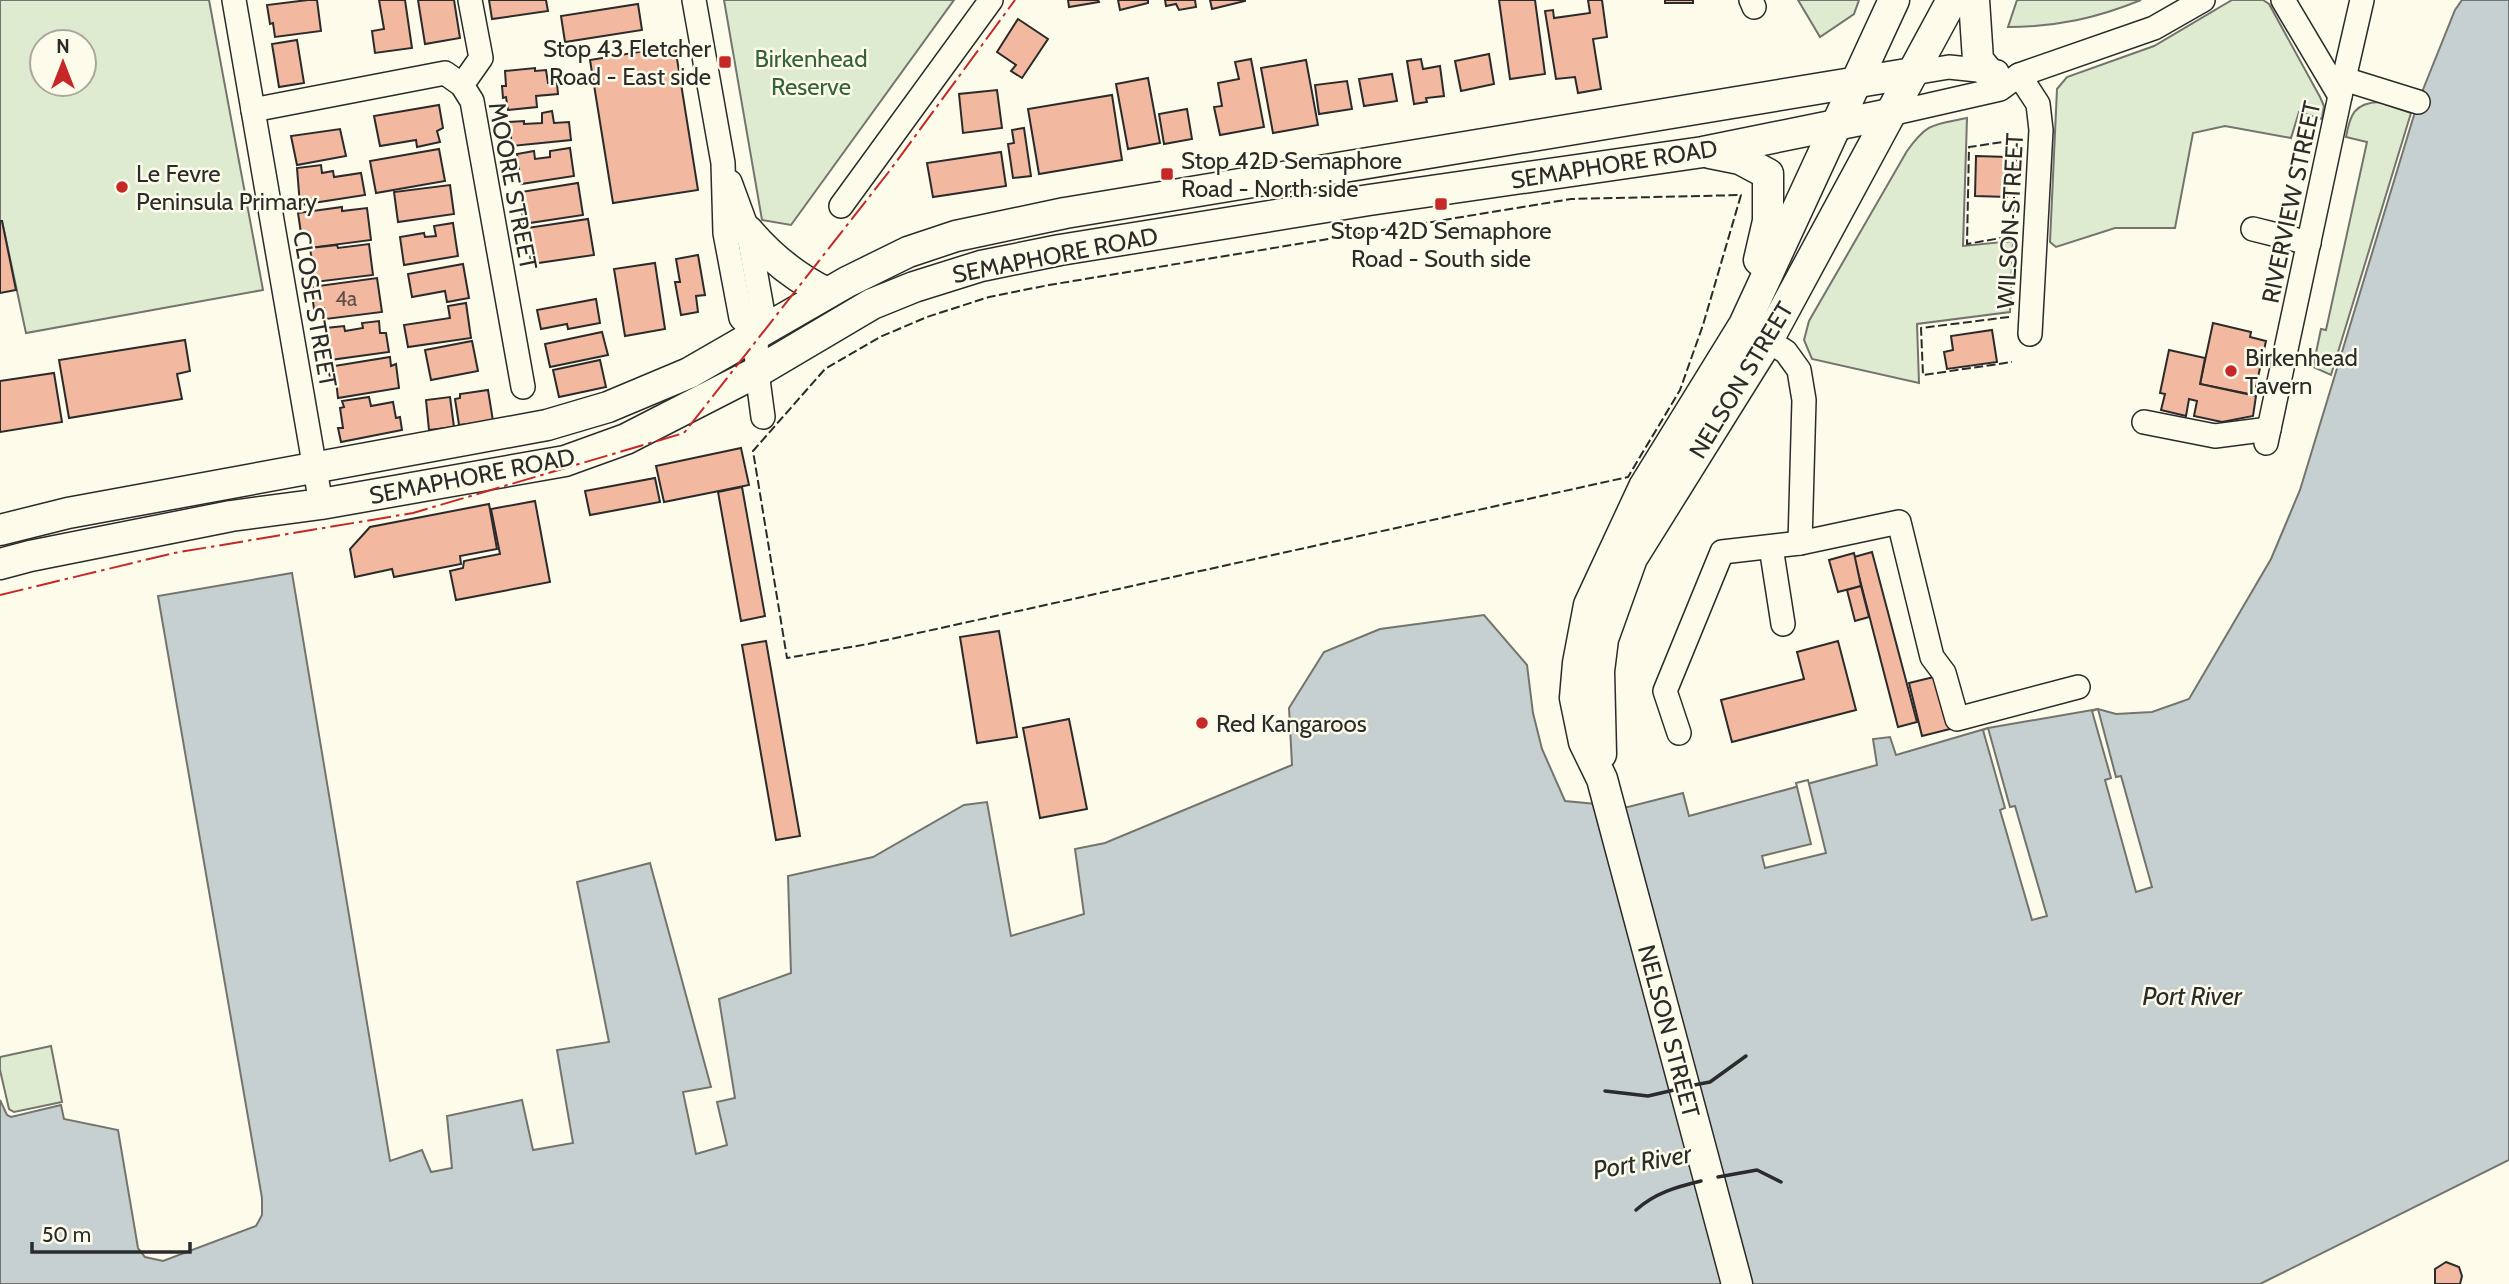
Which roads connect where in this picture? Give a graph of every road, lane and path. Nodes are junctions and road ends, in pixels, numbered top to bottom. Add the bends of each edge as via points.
1 (234, 0) edge
2 (470, 0) edge
3 (694, 0) edge
4 (991, 0) edge
5 (1894, 0) edge
6 (1952, 0) edge
7 (1973, 0) edge
8 (2203, 0) edge
9 (2283, 0) edge
10 (2362, 0) edge
11 (1987, 71) junction
12 (1913, 73) junction
13 (2020, 75) junction
14 (1855, 82) junction
15 (462, 85) junction
16 (2342, 88) junction
17 (2418, 102) dead end
18 (253, 110) junction
19 (1890, 114) junction
20 (1835, 125) junction
21 (1703, 152) junction
22 (723, 163) junction
23 (841, 206) dead end
24 (2253, 229) dead end
25 (748, 231) junction
26 (2309, 243) junction
27 (827, 293) junction
28 (756, 333) junction
29 (1756, 333) junction
30 (2030, 334) dead end
31 (757, 372) junction
32 (523, 387) dead end
33 (763, 417) dead end
34 (2144, 422) dead end
35 (317, 468) junction
36 (321, 503) junction
37 (0, 530) edge
38 (1800, 543) junction
39 (1771, 547) junction
40 (0, 564) edge
41 (1783, 624) dead end
42 (2078, 687) dead end
43 (1679, 733) dead end
44 (1737, 1284) edge

1 - 18 street, CLOSE STREET
2 - 15 street via 481,58
3 - 22 street
4 - 23 street
5 - 14 main road, NELSON STREET
6 - 12 main road, NELSON STREET
7 - 11 main road via 1978,60
8 - 13 street, SEMAPHORE ROAD via 2154,28
9 - 16 street, RIVERVIEW STREET
10 - 16 street
11 - 12 street, SEMAPHORE ROAD via 1949,67
11 - 13 street, SEMAPHORE ROAD
12 - 14 main road, SEMAPHORE ROAD
12 - 19 main road, NELSON STREET
13 - 19 street, SEMAPHORE ROAD via 2000,89
13 - 30 street, WILSON STREET via 2038,104 2041,130
14 - 20 main road, NELSON STREET
14 - 27 main road, SEMAPHORE ROAD via 1051,216 956,236 908,252
15 - 18 street, MOORE STREET via 445,73
15 - 32 street, MOORE STREET via 472,101
16 - 17 street
16 - 26 street, RIVERVIEW STREET
18 - 35 street, CLOSE STREET
19 - 20 main road, SEMAPHORE ROAD
19 - 29 main road, NELSON STREET
20 - 21 main road, SEMAPHORE ROAD
20 - 29 main road, NELSON STREET
21 - 29 main road via 1740,159 1768,173 1768,220
21 - 31 main road, SEMAPHORE ROAD via 1369,200 981,265 872,304
22 - 25 street
22 - 28 street via 724,233 741,318
24 - 26 street
25 - 27 main road via 803,282
25 - 28 street via 763,314
26 - 34 street, RIVERVIEW STREET via 2268,436 2215,436
27 - 28 main road, SEMAPHORE ROAD
28 - 31 street
28 - 35 main road, SEMAPHORE ROAD via 689,373 608,407 547,425
29 - 38 street via 1786,352 1799,370 1804,400
29 - 44 main road, NELSON STREET via 1632,558 1602,639 1599,671 1602,779
31 - 33 street
31 - 36 main road, SEMAPHORE ROAD via 626,439 565,461
35 - 36 street, CLOSE STREET
35 - 37 main road, SEMAPHORE ROAD via 68,513
36 - 40 main road, SEMAPHORE ROAD via 231,516
38 - 39 street
38 - 42 street via 1899,522 1932,657 1944,673 1956,719
39 - 41 street
39 - 43 street via 1722,552 1665,691

